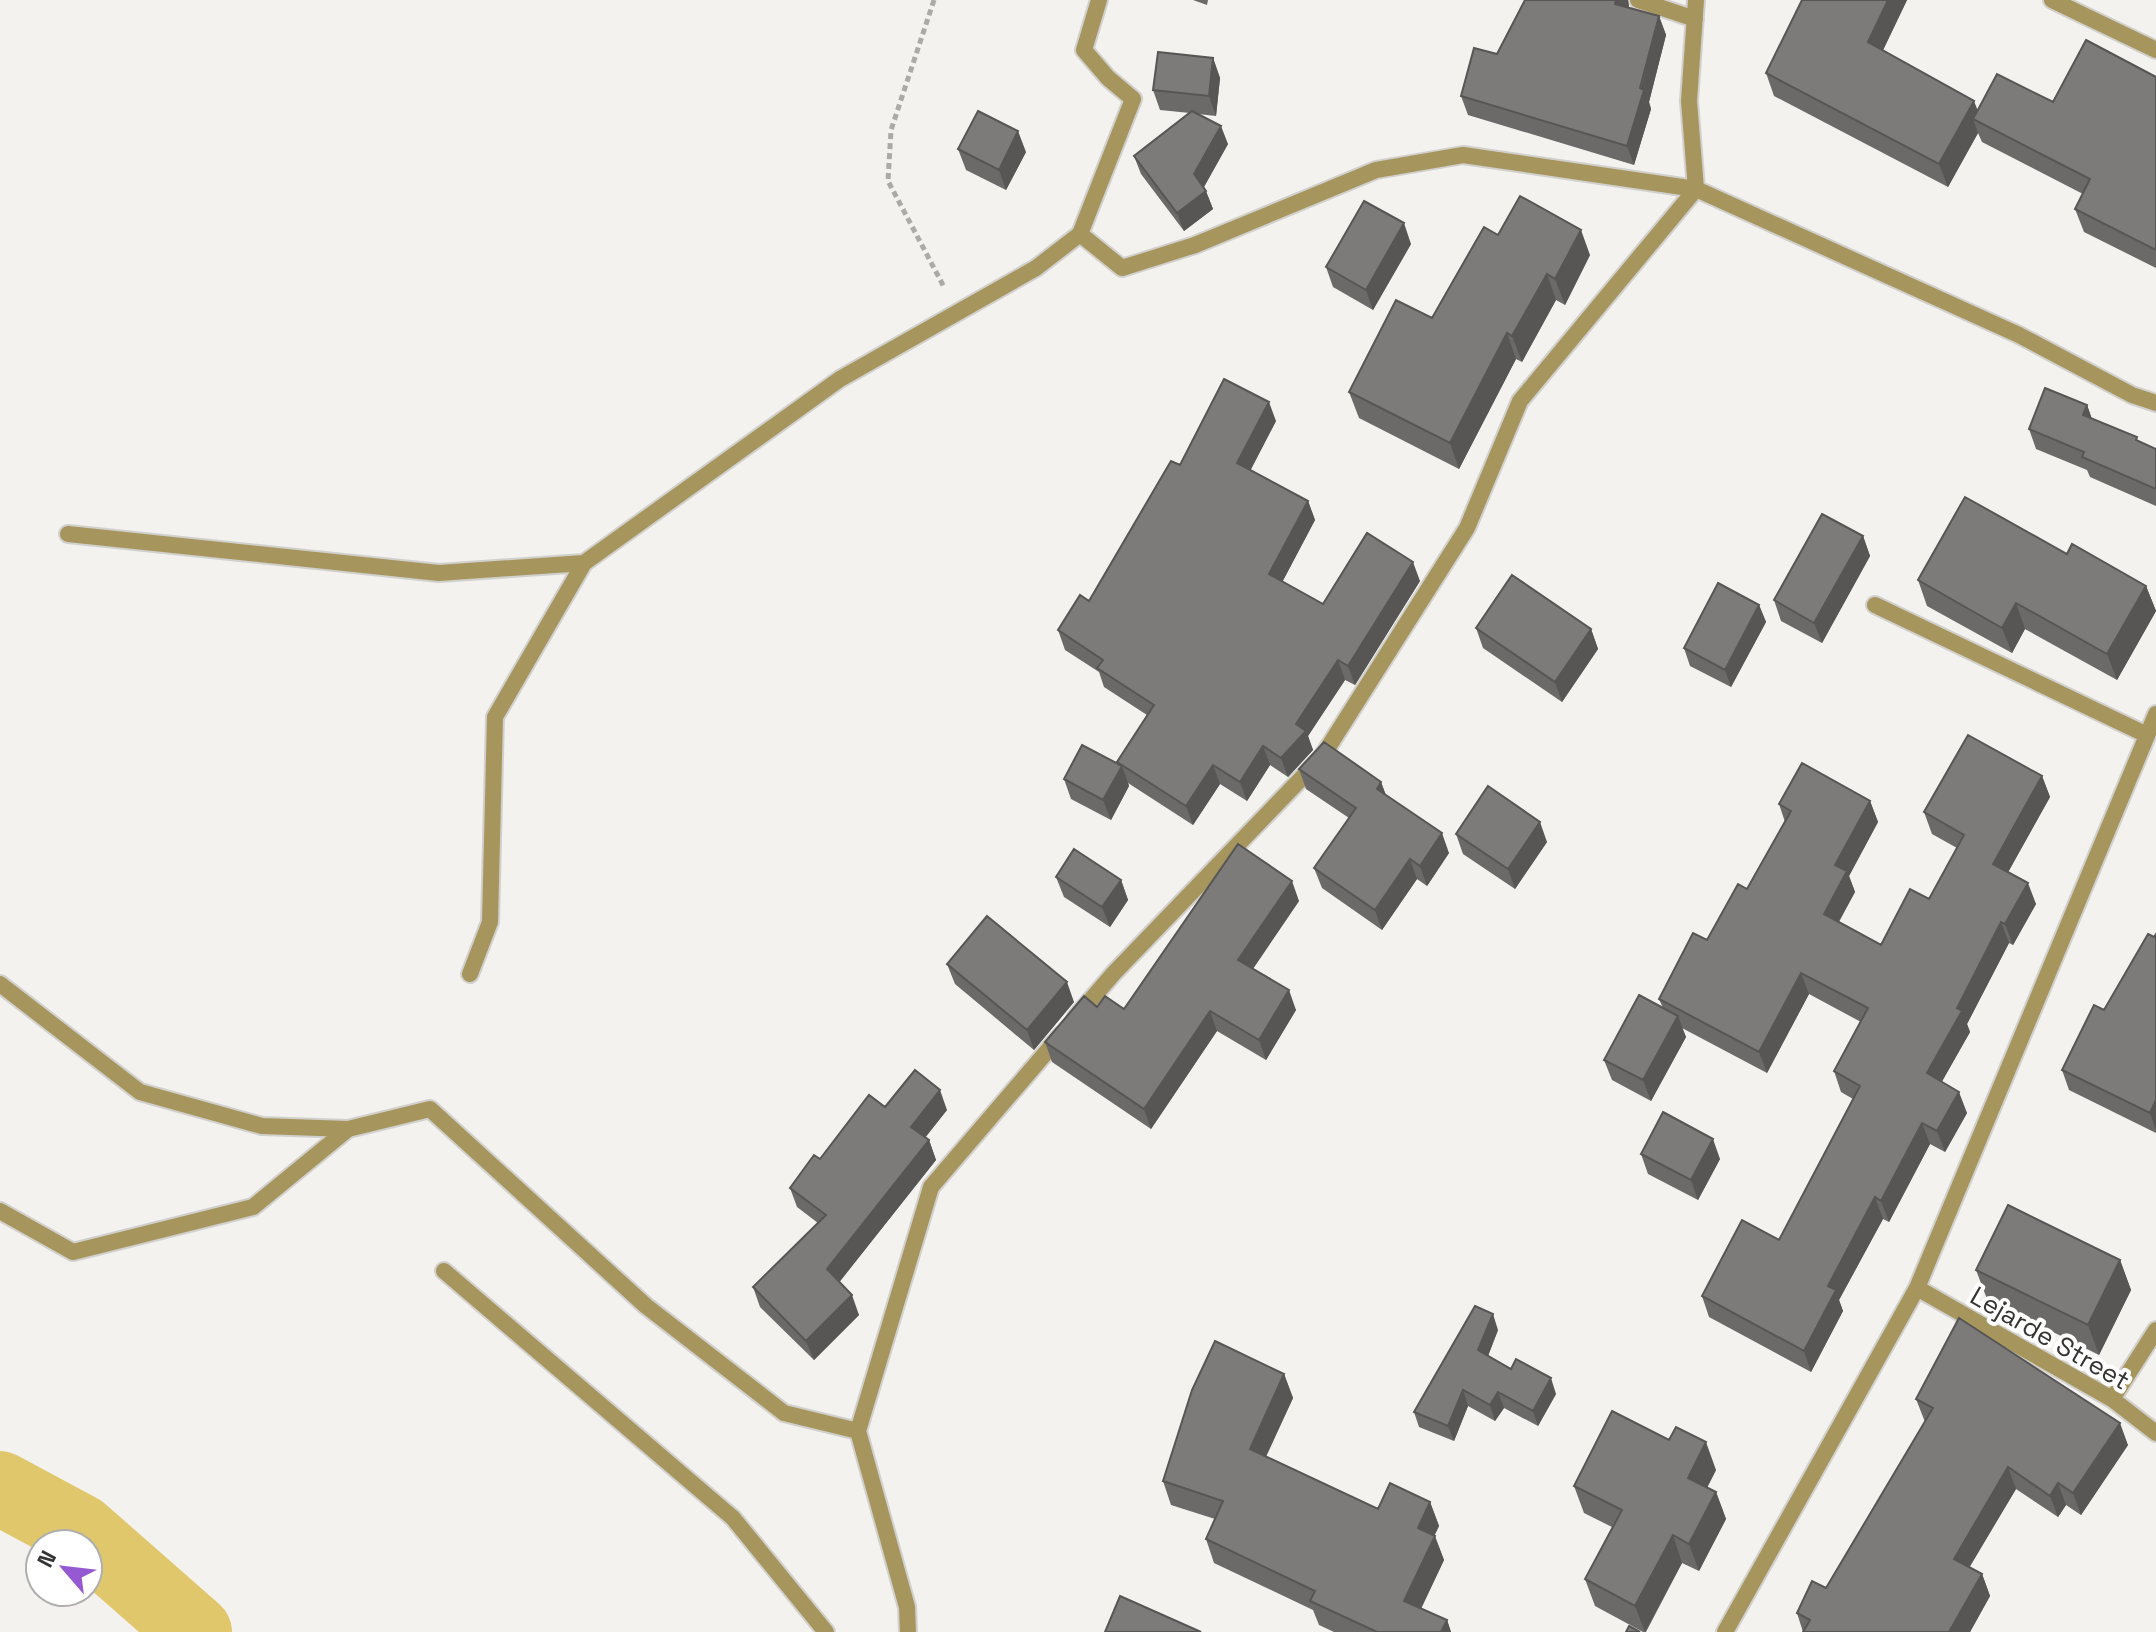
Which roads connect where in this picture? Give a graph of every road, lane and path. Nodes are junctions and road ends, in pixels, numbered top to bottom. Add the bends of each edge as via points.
1 (934, 0) edge
2 (1099, 0) edge
3 (1638, 0) edge
4 (1696, 0) edge
5 (2052, 0) edge
6 (1695, 19) junction
7 (2156, 50) edge
8 (1696, 189) junction
9 (1080, 234) junction
10 (957, 313) junction
11 (2156, 403) edge
12 (68, 534) dead end
13 (584, 563) junction
14 (1875, 605) dead end
15 (2156, 714) edge
16 (2147, 735) junction
17 (470, 974) dead end
18 (0, 984) edge
19 (348, 1129) junction
20 (0, 1211) edge
21 (444, 1271) dead end
22 (1917, 1288) junction
23 (2156, 1330) edge
24 (2112, 1399) junction
25 (858, 1431) junction
26 (2156, 1433) edge
27 (826, 1632) edge
28 (908, 1632) edge
29 (1725, 1632) edge

1 - 10 path via 891,130 888,181
2 - 9 street via 1084,50 1133,99
3 - 6 street
4 - 6 street
5 - 7 street
6 - 8 street via 1689,101
8 - 9 street via 1463,155 1376,170 1195,245 1122,268
8 - 11 street
8 - 25 street via 1520,401 1467,528 1322,757 1114,973 931,1187
9 - 10 street via 1036,268
10 - 13 street via 840,379
12 - 13 street via 439,573
13 - 17 street via 495,717 490,922
14 - 16 street
15 - 16 street
16 - 22 street
18 - 19 street via 140,1092 262,1126
19 - 20 street via 253,1207 73,1252
19 - 25 street via 430,1109 646,1306 784,1413
21 - 27 street via 733,1518
22 - 24 street, Lejarde Street
22 - 29 street
23 - 24 street
24 - 26 street, Lejarde Street
25 - 28 street via 907,1607

